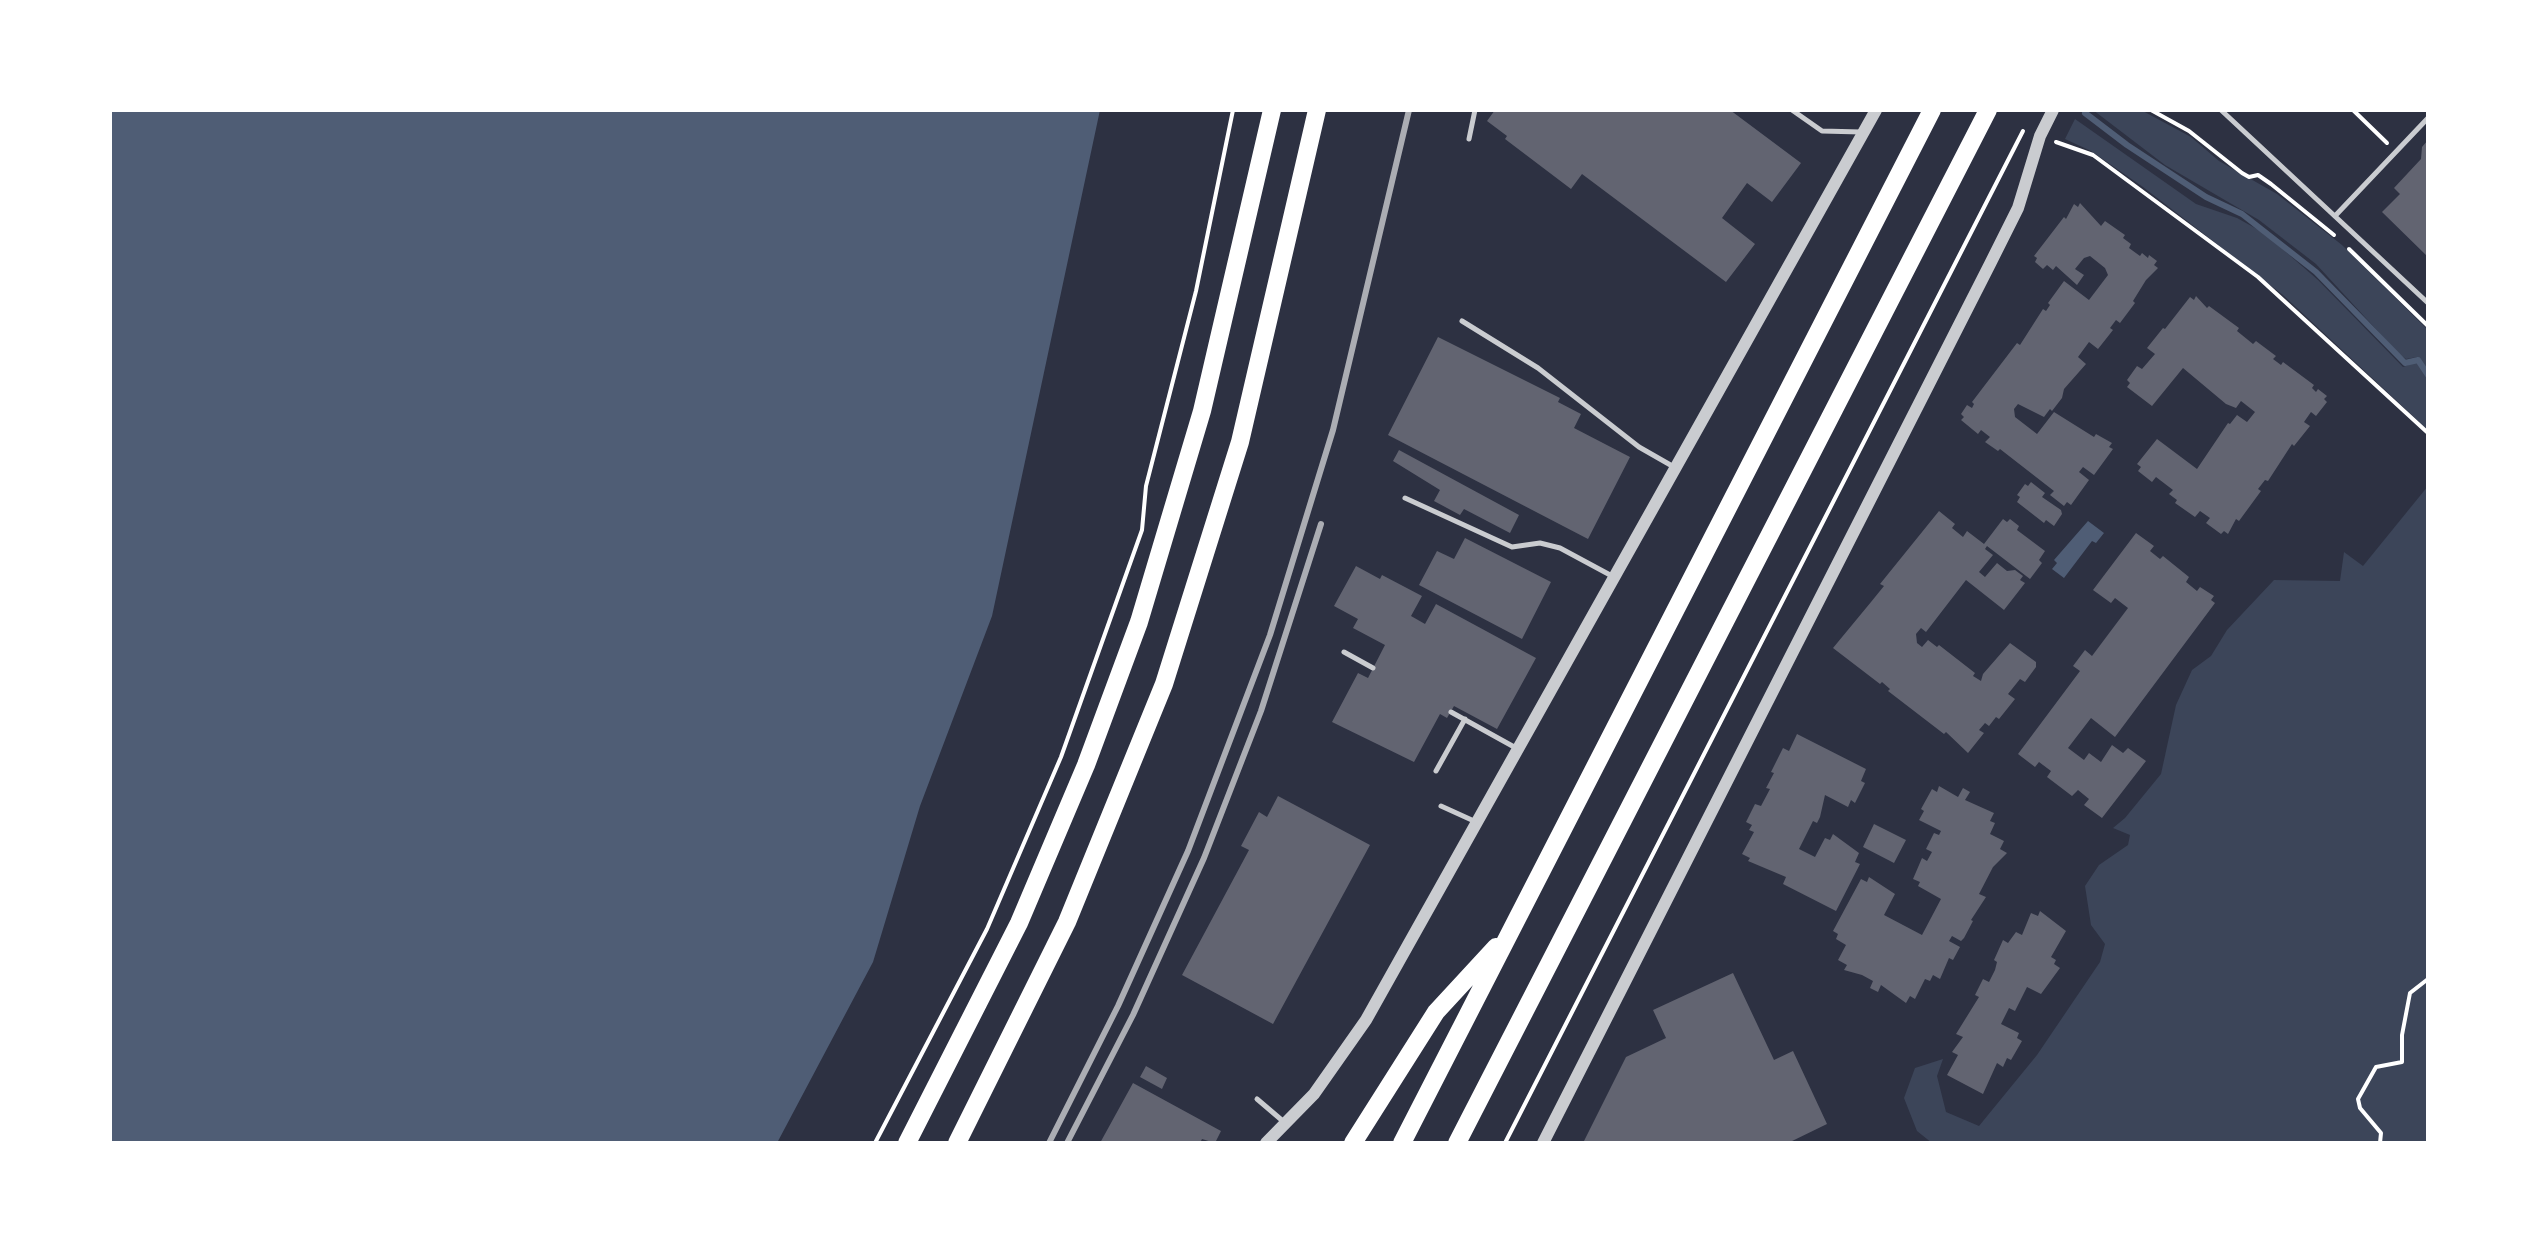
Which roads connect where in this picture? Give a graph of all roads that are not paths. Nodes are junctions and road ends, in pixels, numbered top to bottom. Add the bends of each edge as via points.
1 (1272, 110) edge
2 (1317, 110) edge
3 (1475, 110) edge
4 (1792, 110) edge
5 (1876, 110) edge
6 (1932, 110) edge
7 (1988, 110) edge
8 (2053, 110) edge
9 (2221, 110) edge
10 (2428, 118) edge
11 (1864, 132) junction
12 (1469, 140) dead end
13 (2335, 216) junction
14 (2428, 303) edge
15 (1462, 321) dead end
16 (1677, 468) junction
17 (1406, 498) dead end
18 (1615, 578) junction
19 (1344, 652) dead end
20 (1373, 668) dead end
21 (1451, 712) dead end
22 (1464, 719) junction
23 (1518, 749) junction
24 (1436, 771) dead end
25 (1441, 806) dead end
26 (1477, 823) junction
27 (1514, 929) junction
28 (1257, 1100) dead end
29 (1286, 1124) junction
30 (907, 1143) edge
31 (957, 1143) edge
32 (1266, 1143) edge
33 (1353, 1143) edge
34 (1402, 1143) edge
35 (1458, 1143) edge
36 (1543, 1143) edge

1 - 30 highway via 1202,411 1134,636 1019,923
2 - 31 highway via 1240,442 1169,671 1074,909
3 - 12 lane
4 - 11 lane via 1822,131
5 - 11 street
6 - 27 highway
7 - 35 highway
8 - 36 street via 2018,208
9 - 13 lane
10 - 13 lane
11 - 16 street
13 - 14 lane
15 - 16 lane
16 - 18 street
17 - 18 lane via 1512,547 1560,548
18 - 23 street
19 - 20 lane
21 - 22 lane
22 - 23 lane
22 - 24 lane
23 - 26 street
25 - 26 lane
26 - 29 street via 1366,1020
27 - 33 highway via 1436,1012
27 - 34 highway
28 - 29 lane
29 - 32 street

